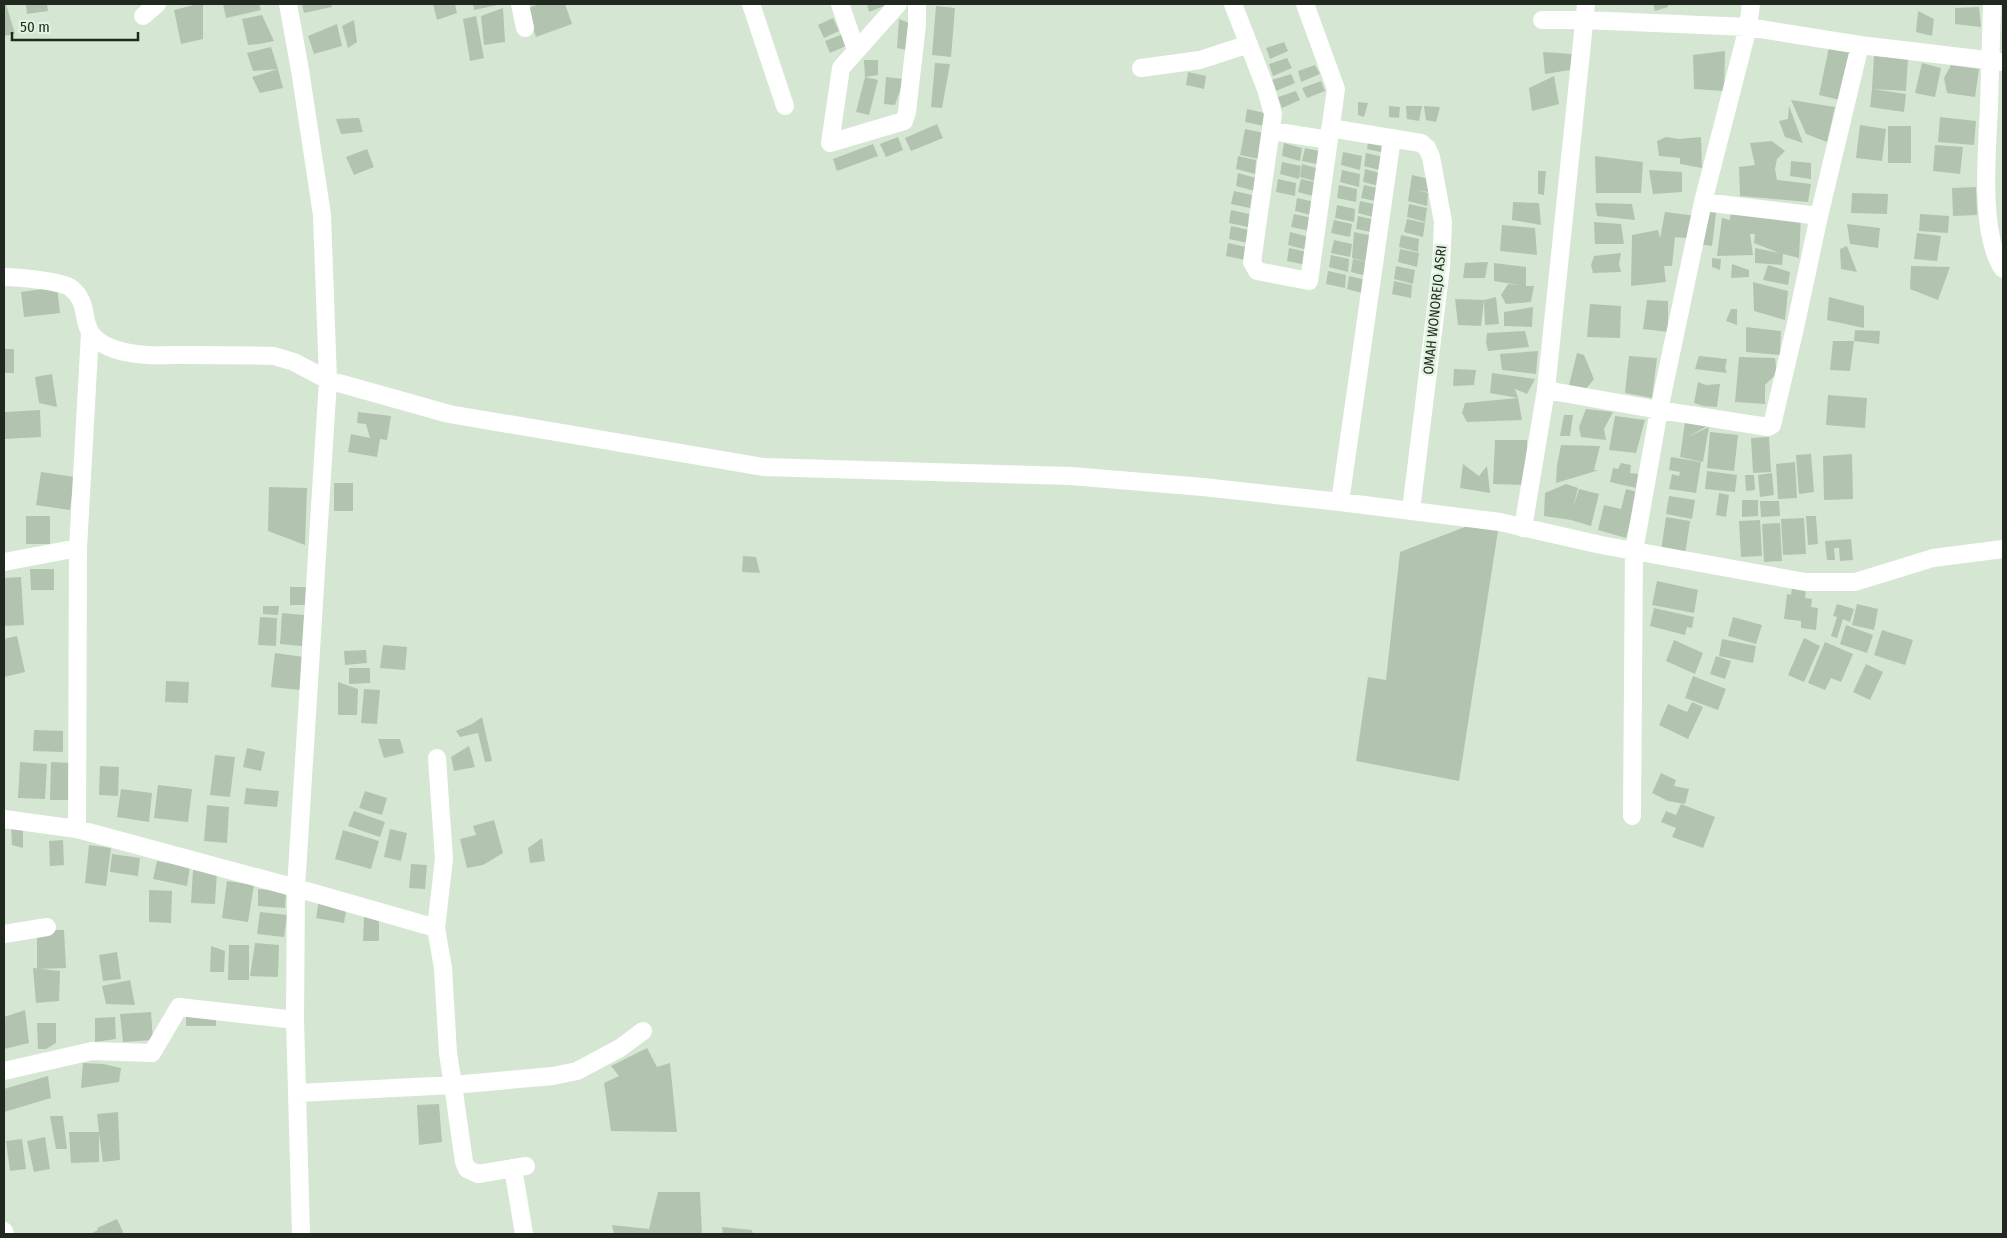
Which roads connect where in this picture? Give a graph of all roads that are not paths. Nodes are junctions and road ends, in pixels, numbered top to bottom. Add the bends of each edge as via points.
1 (157, 4) edge
2 (288, 4) edge
3 (520, 4) edge
4 (751, 4) edge
5 (840, 4) edge
6 (898, 4) edge
7 (916, 4) edge
8 (1233, 4) edge
9 (1305, 4) edge
10 (1751, 4) edge
11 (1992, 4) edge
12 (1585, 12) edge
13 (143, 16) dead end
14 (1542, 20) dead end
15 (1748, 27) junction
16 (525, 28) dead end
17 (1249, 44) junction
18 (1860, 45) junction
19 (856, 50) junction
20 (1997, 61) edge
21 (1141, 68) dead end
22 (786, 106) dead end
23 (1272, 131) junction
24 (1329, 134) junction
25 (1392, 138) junction
26 (1703, 202) junction
27 (1819, 216) junction
28 (2002, 267) edge
29 (4, 277) edge
30 (90, 333) junction
31 (328, 380) junction
32 (1546, 390) junction
33 (1659, 410) junction
34 (1340, 502) junction
35 (1411, 510) junction
36 (1523, 528) junction
37 (78, 548) junction
38 (2003, 549) edge
39 (1634, 551) junction
40 (4, 562) edge
41 (437, 758) dead end
42 (1632, 816) dead end
43 (4, 819) edge
44 (77, 829) junction
45 (296, 888) junction
46 (47, 927) dead end
47 (436, 928) junction
48 (4, 934) edge
49 (295, 1020) junction
50 (644, 1031) dead end
51 (4, 1070) edge
52 (452, 1084) junction
53 (298, 1093) junction
54 (301, 1234) edge
55 (524, 1234) edge

1 - 13 street
2 - 31 street via 322,215
3 - 16 street
4 - 22 street
5 - 19 street
6 - 19 street
7 - 19 street via 917,25 904,121 830,143 841,68
8 - 17 street
9 - 24 street via 1336,89
10 - 15 street
11 - 20 street
12 - 14 street
12 - 15 street
12 - 32 street
15 - 18 street
15 - 26 street
17 - 21 street via 1200,60
17 - 23 street via 1274,114
18 - 20 street
18 - 27 street
20 - 28 street via 1987,173 1988,213
23 - 24 street, OMAH WONOREJO ASRI
23 - 24 street via 1252,262 1257,272 1309,281
24 - 25 street, OMAH WONOREJO ASRI
25 - 34 street
25 - 35 street, OMAH WONOREJO ASRI via 1421,143 1427,148 1443,222 1441,267
26 - 27 street
26 - 33 street
27 - 33 street via 1772,425 1768,427
29 - 30 street via 21,276 70,286 80,298
30 - 31 street via 95,340 108,346 138,355 274,356 294,362
30 - 37 street
31 - 34 street via 449,414 763,467 1071,476
31 - 45 street
32 - 33 street
32 - 36 street
33 - 39 street
34 - 35 street
35 - 36 street
36 - 39 street
37 - 40 street
37 - 44 street
38 - 39 street via 1933,558 1855,582 1805,582
39 - 42 street
41 - 47 street via 444,859
43 - 44 street
44 - 45 street
45 - 47 street
45 - 49 street
46 - 48 street
47 - 52 street via 443,968
49 - 51 street via 179,1007 152,1053 92,1051
49 - 53 street
50 - 52 street via 577,1071
52 - 53 street
52 - 55 street via 467,1169 478,1174 519,1167
53 - 54 street

